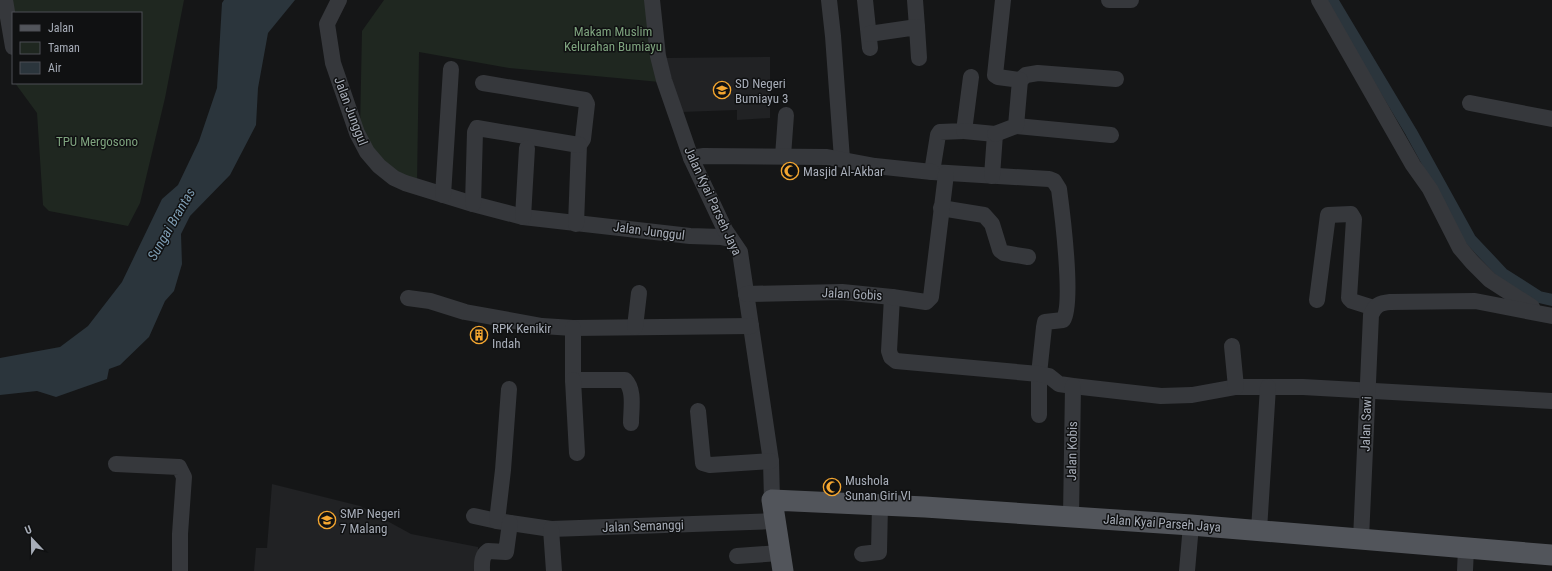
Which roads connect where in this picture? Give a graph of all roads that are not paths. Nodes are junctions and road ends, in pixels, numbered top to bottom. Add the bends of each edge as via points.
1 (5, 0) edge
2 (339, 0) edge
3 (652, 0) edge
4 (829, 0) edge
5 (865, 0) edge
6 (915, 0) edge
7 (1003, 0) edge
8 (1109, 0) edge
9 (1131, 0) edge
10 (1319, 0) edge
11 (917, 27) junction
12 (12, 42) edge
13 (0, 52) edge
14 (12, 52) edge
15 (919, 58) dead end
16 (451, 69) dead end
17 (971, 77) dead end
18 (1116, 79) dead end
19 (1020, 80) junction
20 (483, 83) dead end
21 (1470, 103) dead end
22 (786, 116) dead end
23 (1552, 119) edge
24 (1016, 126) junction
25 (964, 131) junction
26 (995, 134) junction
27 (1111, 135) dead end
28 (579, 145) junction
29 (527, 148) dead end
30 (783, 156) junction
31 (691, 158) junction
32 (842, 159) junction
33 (939, 173) junction
34 (992, 176) junction
35 (443, 195) junction
36 (473, 204) junction
37 (941, 208) junction
38 (523, 217) junction
39 (576, 224) junction
40 (730, 239) junction
41 (1028, 257) dead end
42 (639, 293) dead end
43 (746, 294) junction
44 (892, 296) junction
45 (408, 298) dead end
46 (1317, 300) dead end
47 (1374, 308) junction
48 (1552, 315) edge
49 (751, 326) junction
50 (636, 327) junction
51 (573, 328) junction
52 (1232, 346) dead end
53 (1039, 374) junction
54 (573, 380) junction
55 (1073, 386) junction
56 (1236, 387) junction
57 (1268, 388) junction
58 (509, 389) dead end
59 (1367, 391) junction
60 (1552, 401) edge
61 (698, 411) dead end
62 (1039, 415) dead end
63 (631, 423) dead end
64 (576, 453) dead end
65 (771, 461) junction
66 (116, 464) dead end
67 (772, 500) junction
68 (880, 505) junction
69 (474, 516) dead end
70 (1071, 516) junction
71 (503, 522) junction
72 (776, 522) junction
73 (1191, 525) junction
74 (551, 529) junction
75 (1259, 530) junction
76 (1361, 539) junction
77 (1466, 548) junction
78 (862, 554) dead end
79 (1552, 555) edge
80 (737, 556) dead end
81 (781, 562) edge
82 (180, 571) edge
83 (482, 571) edge
84 (554, 571) edge
85 (1188, 571) edge
86 (1465, 571) edge

1 - 12 street
2 - 35 street, Jalan Junggul via 327,24 330,48 355,126 367,152 394,178
3 - 31 street, Jalan Kyai Parseh Jaya via 658,56
4 - 32 street
5 - 11 street via 869,41
6 - 11 street
7 - 19 street via 994,75
8 - 9 street
10 - 48 street via 1413,165 1430,189 1460,248 1480,271 1496,284 1532,307
11 - 15 street
13 - 14 street
16 - 35 street
17 - 25 street
18 - 19 street via 1038,73 1026,75
19 - 24 street
20 - 28 street via 585,100 587,104 583,139
21 - 23 street
22 - 30 street
24 - 26 street
24 - 27 street
25 - 26 street
25 - 33 street via 940,132 938,135
26 - 34 street
28 - 36 street via 477,128
28 - 39 street
29 - 38 street
30 - 31 street
30 - 32 street
31 - 40 street, Jalan Kyai Parseh Jaya
32 - 33 street via 875,166
33 - 34 street
33 - 37 street
34 - 53 street via 1049,179 1060,189 1067,257 1067,311 1063,320 1046,322
35 - 36 street, Jalan Junggul
36 - 38 street, Jalan Junggul
37 - 41 street via 984,215 992,224 1000,250
37 - 44 street via 931,297 926,302
38 - 39 street, Jalan Junggul
39 - 40 street, Jalan Junggul via 690,236 721,236
40 - 43 street, Jalan Kyai Parseh Jaya via 740,252
42 - 50 street
43 - 44 street, Jalan Gobis via 842,292
43 - 49 street, Jalan Kyai Parseh Jaya
44 - 53 street, Jalan Gobis via 889,351 896,361
45 - 51 street via 430,301 464,312 542,326
46 - 47 street via 1328,215 1351,214 1354,219 1349,295 1352,301
47 - 48 street via 1381,303 1390,302 1475,301
47 - 59 street, Jalan Sawi via 1371,315
49 - 50 street
49 - 65 street, Jalan Kyai Parseh Jaya
50 - 51 street
51 - 54 street
52 - 56 street
53 - 55 street, Jalan Gobis via 1049,376 1059,384
53 - 62 street
54 - 63 street via 625,380 631,393
54 - 64 street
55 - 56 street, Jalan Gobis via 1161,396 1192,395
55 - 70 street, Jalan Kobis
56 - 57 street, Jalan Gobis
57 - 59 street, Jalan Gobis
57 - 75 street
58 - 71 street via 503,470
59 - 60 street, Jalan Gobis
59 - 76 street, Jalan Sawi
61 - 65 street via 704,463 710,465
65 - 67 street, Jalan Kyai Parseh Jaya
66 - 82 street via 179,467 182,471 184,477
67 - 68 main road, Jalan Kyai Parseh Jaya
67 - 72 main road, Jalan Kyai Parseh Jaya
68 - 70 main road, Jalan Kyai Parseh Jaya
68 - 78 street via 880,550 878,553
69 - 71 street, Jalan Semanggi
70 - 73 main road, Jalan Kyai Parseh Jaya
71 - 74 street, Jalan Semanggi
71 - 83 street via 506,552 485,553
72 - 74 street, Jalan Semanggi
72 - 81 main road, Jalan Kyai Parseh Jaya
73 - 75 main road, Jalan Kyai Parseh Jaya
73 - 85 street
74 - 84 street
75 - 76 main road, Jalan Kyai Parseh Jaya
76 - 77 main road, Jalan Kyai Parseh Jaya
77 - 79 main road, Jalan Kyai Parseh Jaya
77 - 86 street
80 - 81 street

